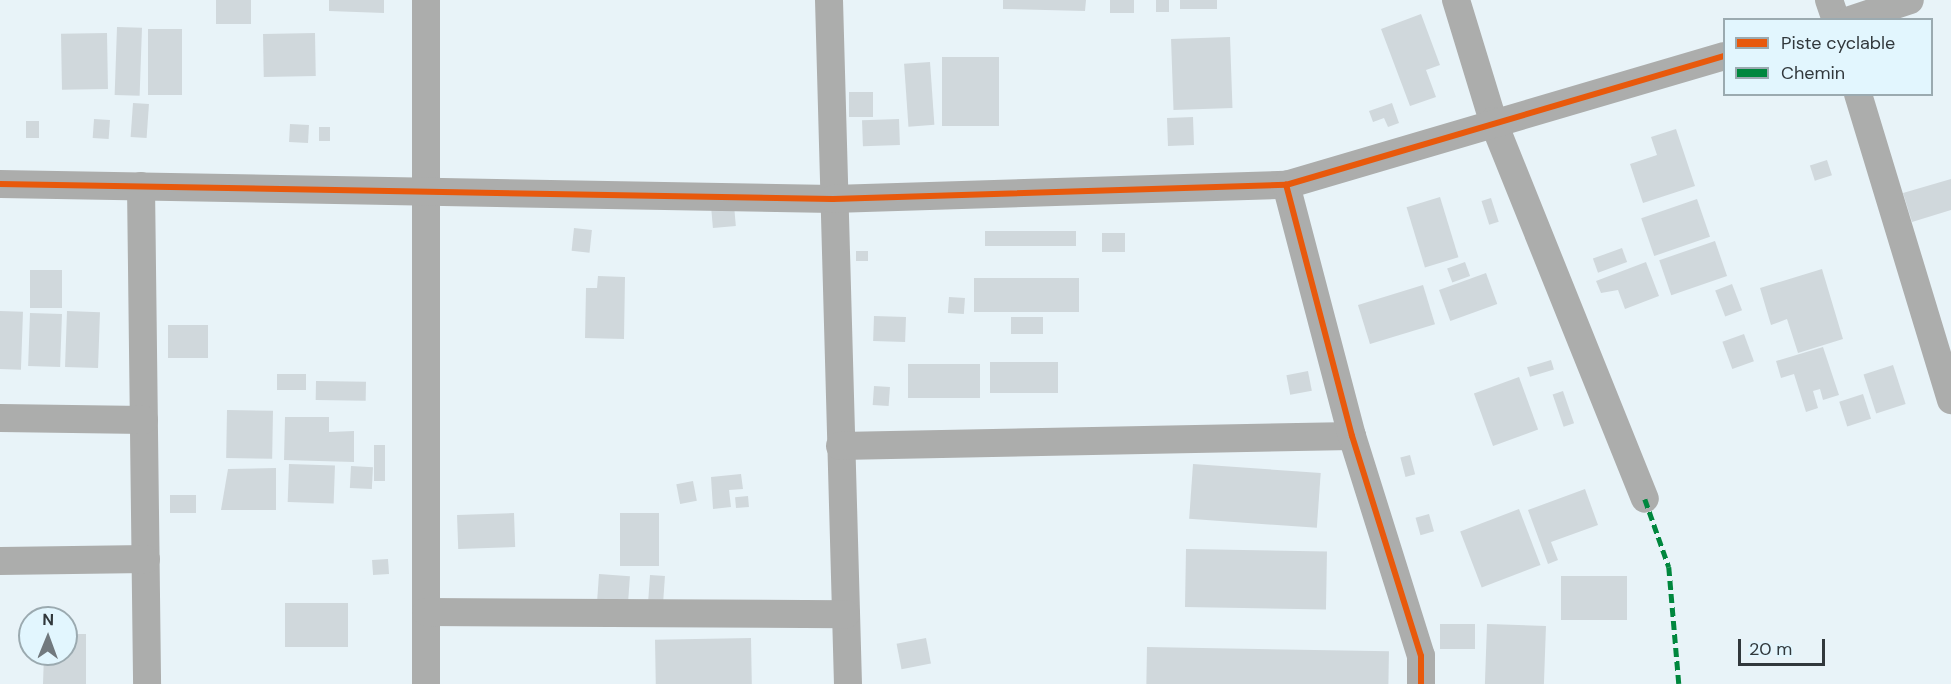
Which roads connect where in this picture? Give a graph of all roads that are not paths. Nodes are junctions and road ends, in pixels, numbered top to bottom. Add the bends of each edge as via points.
1 (426, 0) edge
2 (829, 0) edge
3 (1456, 0) edge
4 (1829, 0) edge
5 (1910, 0) edge
6 (1835, 18) edge
7 (1856, 18) edge
8 (1723, 57) edge
9 (1859, 96) edge
10 (1493, 121) junction
11 (0, 184) edge
12 (1286, 185) junction
13 (141, 186) junction
14 (426, 191) junction
15 (833, 199) junction
16 (1951, 400) edge
17 (0, 417) edge
18 (144, 420) junction
19 (1352, 436) junction
20 (840, 446) junction
21 (1645, 500) dead end
22 (146, 560) junction
23 (0, 561) edge
24 (426, 612) junction
25 (846, 614) junction
26 (147, 684) edge
27 (426, 684) edge
28 (848, 684) edge
29 (1421, 684) edge

1 - 14 street
2 - 15 street
3 - 10 street
4 - 6 street
5 - 7 street
8 - 10 street
9 - 16 street
10 - 12 street
10 - 21 street
11 - 13 street
12 - 15 street
12 - 19 street
13 - 14 street
13 - 18 street
14 - 15 street
14 - 24 street
15 - 20 street
17 - 18 street
18 - 22 street
19 - 20 street
19 - 29 street via 1421,656
20 - 25 street
22 - 23 street
22 - 26 street
24 - 25 street
24 - 27 street
25 - 28 street

